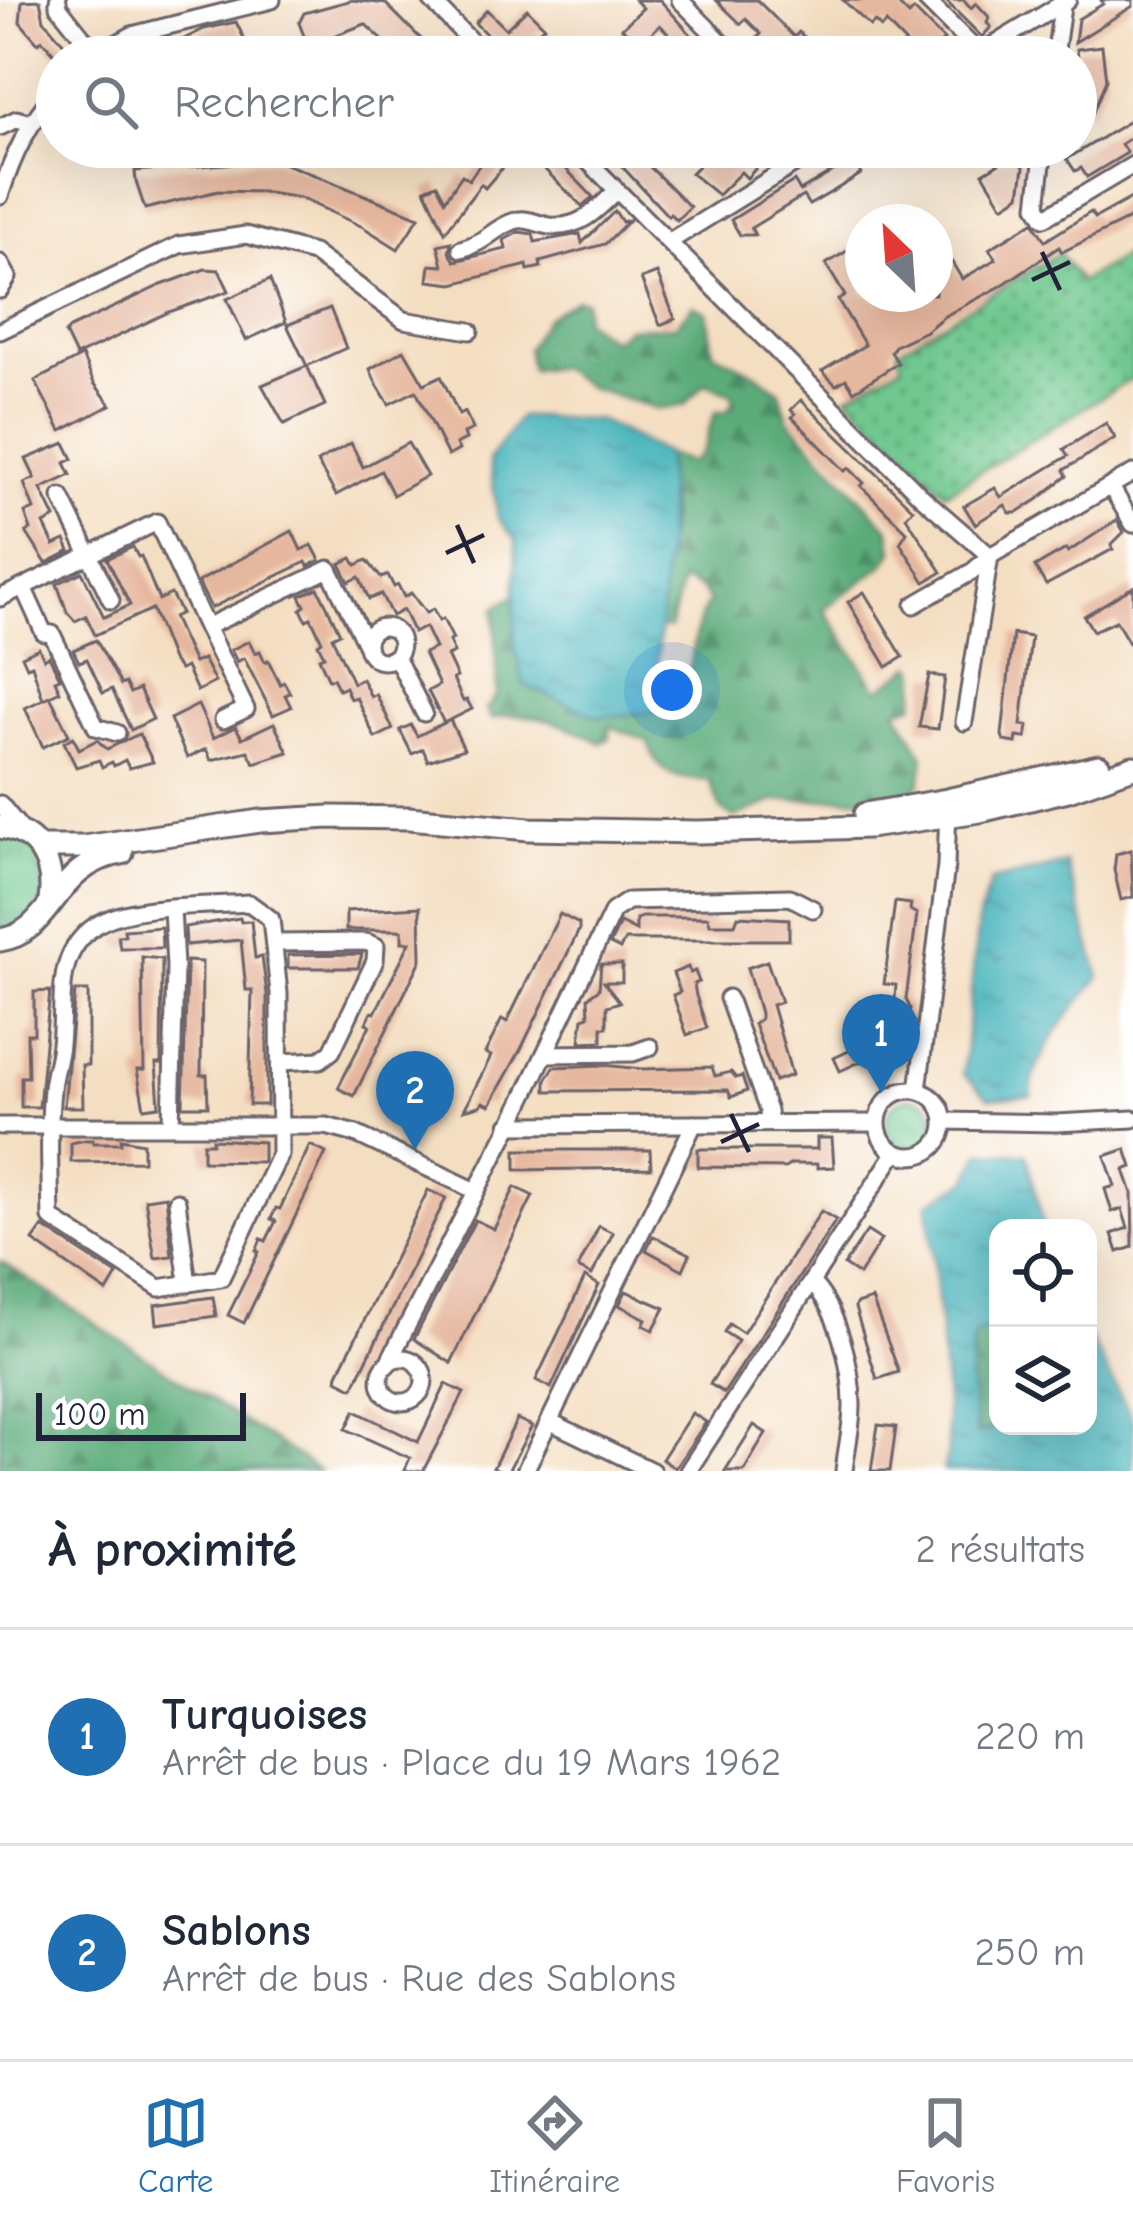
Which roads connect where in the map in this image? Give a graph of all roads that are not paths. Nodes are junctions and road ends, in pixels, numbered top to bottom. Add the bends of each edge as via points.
1 (58, 0) edge
2 (272, 0) edge
3 (431, 0) edge
4 (680, 0) edge
5 (926, 0) edge
6 (1064, 1) edge
7 (80, 36) edge
8 (130, 36) edge
9 (466, 36) edge
10 (715, 36) edge
11 (959, 36) edge
12 (1007, 36) edge
13 (1058, 36) edge
14 (36, 117) edge
15 (1, 123) edge
16 (31, 123) junction
17 (6, 153) edge
18 (1133, 165) edge
19 (594, 168) edge
20 (788, 168) edge
21 (1042, 168) edge
22 (616, 191) junction
23 (0, 196) edge
24 (670, 241) junction
25 (461, 249) dead end
26 (0, 263) edge
27 (0, 290) edge
28 (0, 331) edge
29 (470, 332) dead end
30 (1133, 473) edge
31 (1112, 487) junction
32 (62, 497) dead end
33 (1133, 524) edge
34 (89, 555) junction
35 (990, 556) junction
36 (23, 587) junction
37 (0, 598) edge
38 (111, 600) dead end
39 (914, 605) dead end
40 (206, 627) junction
41 (366, 644) junction
42 (396, 657) junction
43 (424, 713) dead end
44 (223, 720) dead end
45 (964, 722) dead end
46 (116, 733) dead end
47 (1133, 757) edge
48 (1133, 767) edge
49 (0, 804) edge
50 (948, 808) junction
51 (0, 827) edge
52 (529, 829) junction
53 (33, 841) junction
54 (50, 901) junction
55 (172, 908) junction
56 (813, 909) dead end
57 (26, 932) junction
58 (0, 940) edge
59 (274, 943) junction
60 (0, 958) edge
61 (728, 998) dead end
62 (650, 1047) dead end
63 (545, 1054) junction
64 (280, 1062) junction
65 (918, 1090) junction
66 (1133, 1119) edge
67 (944, 1121) junction
68 (769, 1123) junction
69 (877, 1123) junction
70 (280, 1124) junction
71 (694, 1124) junction
72 (171, 1125) junction
73 (509, 1125) junction
74 (0, 1126) edge
75 (50, 1127) junction
76 (895, 1153) junction
77 (476, 1191) junction
78 (177, 1201) dead end
79 (624, 1265) junction
80 (641, 1273) dead end
81 (811, 1282) junction
82 (188, 1284) junction
83 (387, 1365) dead end
84 (548, 1421) junction
85 (525, 1471) edge
86 (652, 1471) edge
87 (688, 1471) edge
88 (844, 1471) edge

1 - 7 street
2 - 8 street
3 - 9 street
4 - 10 street
5 - 11 street
6 - 12 street
6 - 13 street
14 - 16 street
15 - 16 street
16 - 17 street
17 - 23 street
18 - 21 street via 1044,218 1037,206
19 - 22 street
20 - 24 street
22 - 24 street
22 - 25 street via 587,219 554,227 523,219
24 - 35 street
26 - 27 street via 8,277
28 - 29 street via 179,245 246,235 313,253 404,320
30 - 31 street
31 - 33 street
31 - 35 street
32 - 34 street
34 - 36 street
34 - 38 street
34 - 40 street via 157,523
35 - 39 street
35 - 45 street
36 - 37 street
36 - 46 street via 96,727
40 - 41 street via 329,569
40 - 44 street via 246,709
41 - 42 street via 380,662
41 - 42 street via 374,630 391,628 401,641
42 - 43 street
47 - 50 main road
48 - 50 main road via 1068,790
49 - 53 street
50 - 52 main road via 698,832
50 - 65 street
51 - 53 main road
52 - 53 main road via 330,817 84,847
52 - 54 main road via 298,833 123,853 82,867
53 - 54 main road via 48,862
54 - 57 main road
55 - 59 street via 249,903 271,919
55 - 72 street
55 - 75 street via 106,921 70,953
56 - 63 street via 790,897 628,901 613,910
57 - 58 main road
57 - 60 street
59 - 64 street
59 - 64 street via 376,946 332,1051 320,1060
61 - 68 street
62 - 63 street
63 - 73 street
64 - 70 street
65 - 67 street via 936,1101
65 - 69 street via 888,1098
66 - 67 street
67 - 76 street via 932,1149
68 - 69 street
68 - 71 street
69 - 76 street
70 - 72 street
70 - 77 street via 356,1134
70 - 82 street via 280,1154 221,1278
71 - 73 street
71 - 79 street
72 - 75 street
73 - 77 street
74 - 75 street
75 - 82 street via 51,1218 158,1288
76 - 81 street
77 - 83 street
78 - 82 street
79 - 80 street
79 - 84 street
81 - 87 street
81 - 88 street via 841,1341 852,1404
84 - 85 street
84 - 86 street

